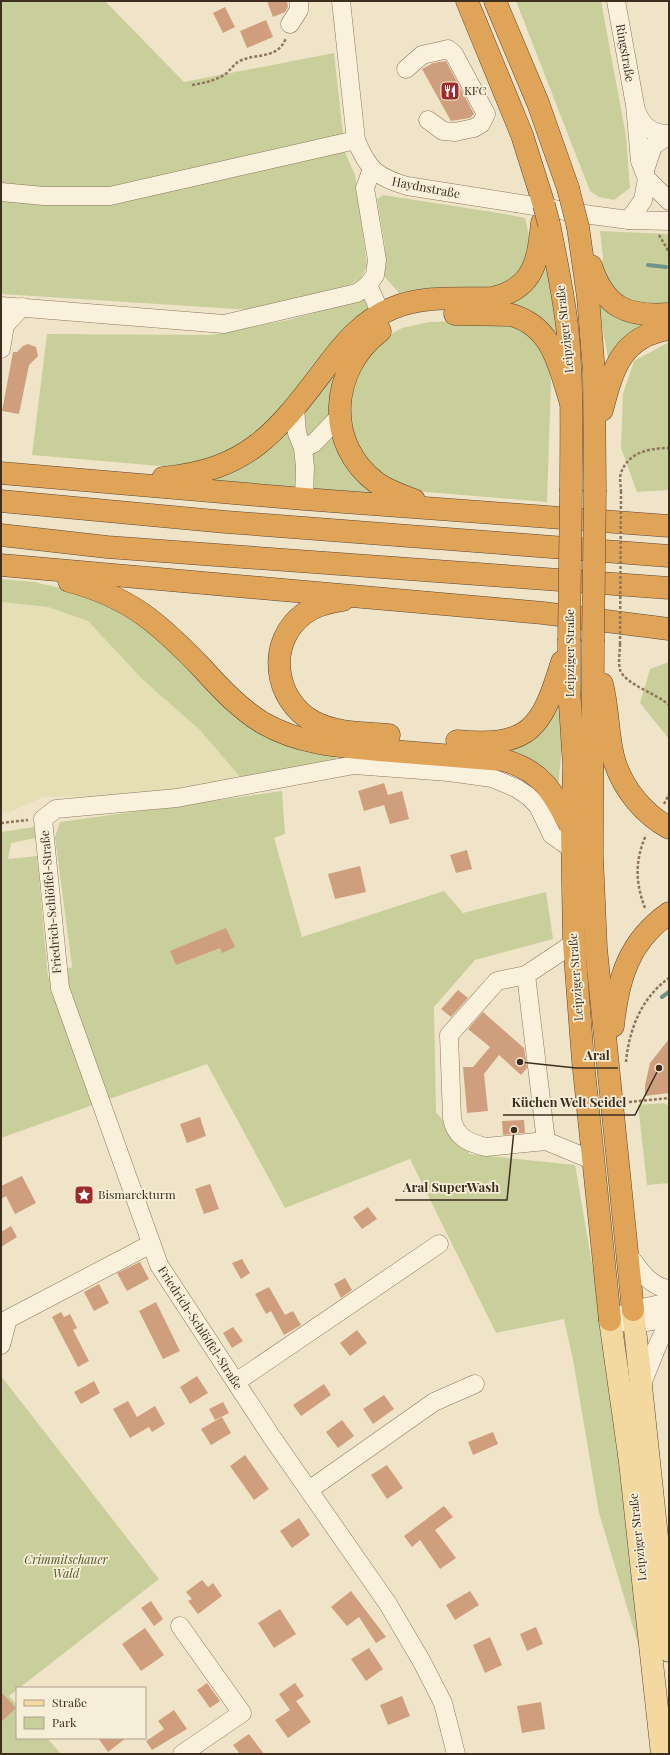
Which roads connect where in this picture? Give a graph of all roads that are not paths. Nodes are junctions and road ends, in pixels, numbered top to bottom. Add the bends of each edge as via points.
1 (299, 1) edge
2 (341, 1) edge
3 (467, 1) edge
4 (495, 1) edge
5 (616, 1) edge
6 (290, 24) road end
7 (406, 68) dead end
8 (635, 105) junction
9 (428, 120) dead end
10 (669, 134) edge
11 (356, 140) junction
12 (372, 169) junction
13 (646, 175) junction
14 (1, 192) edge
15 (669, 201) edge
16 (545, 217) junction
17 (629, 220) junction
18 (662, 222) edge
19 (578, 227) junction
20 (368, 286) junction
21 (1, 306) edge
22 (22, 307) junction
23 (381, 314) junction
24 (669, 314) edge
25 (669, 329) edge
26 (1, 349) edge
27 (571, 403) junction
28 (295, 408) junction
29 (340, 416) junction
30 (595, 436) junction
31 (303, 448) junction
32 (1, 473) edge
33 (114, 482) junction
34 (304, 499) junction
35 (1, 501) edge
36 (435, 508) junction
37 (669, 526) edge
38 (1, 536) edge
39 (669, 556) edge
40 (9, 566) edge
41 (669, 588) edge
42 (361, 596) junction
43 (669, 629) edge
44 (569, 641) junction
45 (593, 648) junction
46 (669, 828) edge
47 (572, 839) junction
48 (669, 913) edge
49 (574, 943) junction
50 (526, 975) junction
51 (617, 1068) junction
52 (546, 1141) junction
53 (592, 1160) junction
54 (151, 1244) junction
55 (439, 1244) dead end
56 (627, 1253) junction
57 (669, 1289) edge
58 (669, 1302) edge
59 (669, 1316) edge
60 (634, 1317) junction
61 (610, 1320) junction
62 (669, 1322) edge
63 (1, 1345) edge
64 (236, 1382) junction
65 (475, 1384) dead end
66 (642, 1384) junction
67 (309, 1490) junction
68 (180, 1626) dead end
69 (669, 1651) edge
70 (182, 1754) edge
71 (456, 1754) edge
72 (662, 1754) edge

1 - 6 street via 299,10
2 - 11 street, Haydnstraße
3 - 16 highway, Leipziger Straße via 522,135 538,184
4 - 19 highway, Leipziger Straße, bridge via 538,103 568,188
5 - 8 street, Ringstraße
7 - 9 street via 422,55 448,49 454,54 486,114 474,128 455,132 443,131
8 - 10 street, Ringstraße via 641,122 650,130
8 - 13 street, Ringstraße via 640,161
10 - 13 street, Ringstraße via 653,146
11 - 12 street, Haydnstraße via 363,157
11 - 14 street via 110,196 44,196
12 - 17 street, Haydnstraße via 385,179 407,186
12 - 20 street via 365,188 377,260 375,275
13 - 15 street, Ringstraße
13 - 17 street, Ringstraße via 643,200
16 - 23 highway via 534,268 524,281 509,292 492,298 419,301
16 - 27 highway, Leipziger Straße via 562,290
17 - 18 street, Haydnstraße
19 - 24 highway via 596,282 607,298 631,313 648,316
19 - 30 highway, Leipziger Straße via 591,326
20 - 22 street via 358,293 224,324
20 - 23 street
21 - 22 street
22 - 26 street via 5,325
23 - 28 highway via 360,328 347,341
25 - 30 highway via 651,332 637,340 624,353 609,383
27 - 29 highway via 549,342 544,334 529,322 503,313 435,314 421,315 394,323 361,348 343,383
27 - 44 highway, Leipziger Straße, bridge
28 - 31 street via 297,434
28 - 33 highway via 268,437 228,462 194,474
29 - 31 street via 325,434
29 - 36 highway via 348,447 368,475 387,490
30 - 45 highway, Leipziger Straße, bridge
31 - 34 street
32 - 33 highway
33 - 34 highway
34 - 36 highway
35 - 39 highway via 226,522
36 - 37 highway
38 - 41 highway via 107,547
40 - 42 highway
40 - 47 highway via 90,587 132,606 174,639 237,704 277,730 320,744 503,760 526,768 551,791
42 - 43 highway via 543,613
42 - 44 highway via 326,603 306,613 290,629 280,649 281,682 291,701 314,722 333,730 479,743 496,743 512,739 531,727 546,708
44 - 47 highway, Leipziger Straße via 574,766
45 - 46 highway via 605,696 615,762 620,774 642,807
45 - 51 highway, Leipziger Straße via 592,856 596,948
47 - 49 highway, Leipziger Straße
47 - 54 street, Friedrich-Schlöffel-Straße via 552,835 538,806 528,796 492,778 354,764 177,798 56,809 43,819 60,988
48 - 51 highway via 641,939 625,966 616,995
49 - 50 street
49 - 53 highway, Leipziger Straße
50 - 52 street
50 - 52 street via 497,981 449,1035 452,1118 462,1138 477,1145 486,1147
51 - 56 highway, Leipziger Straße
52 - 53 street
53 - 61 highway, Leipziger Straße
54 - 63 street via 8,1319
54 - 64 street, Friedrich-Schlöffel-Straße via 159,1266
55 - 64 street
56 - 57 street via 650,1281
56 - 60 highway, Leipziger Straße
58 - 60 street
59 - 60 street via 651,1322
60 - 61 street
60 - 66 main road, Leipziger Straße
61 - 72 main road, Leipziger Straße via 633,1491
62 - 66 street
64 - 67 street, Friedrich-Schlöffel-Straße
65 - 67 street via 434,1402
66 - 69 main road, Leipziger Straße
67 - 71 street, Friedrich-Schlöffel-Straße via 388,1604 422,1662 443,1703
68 - 70 street via 242,1713

